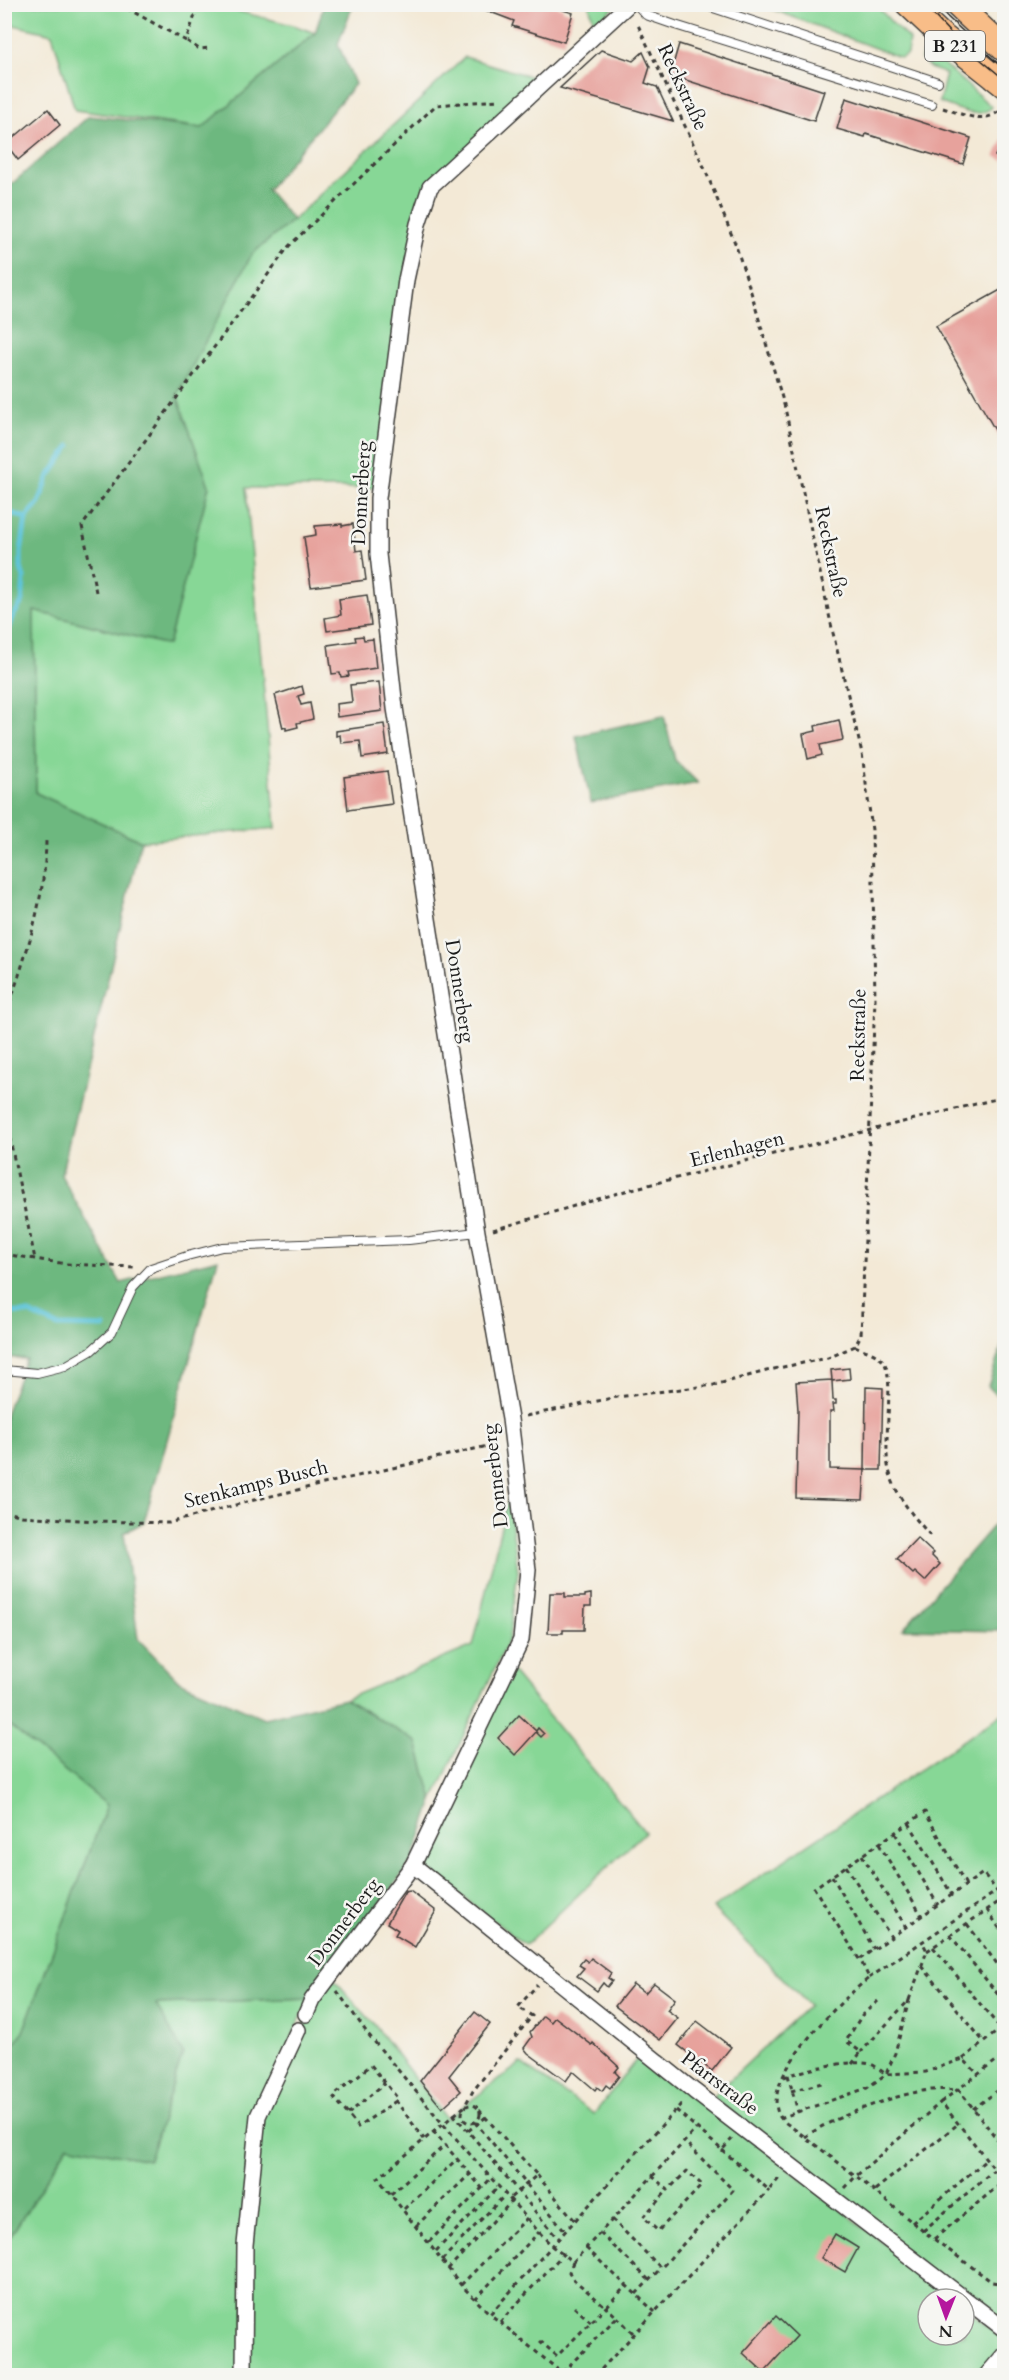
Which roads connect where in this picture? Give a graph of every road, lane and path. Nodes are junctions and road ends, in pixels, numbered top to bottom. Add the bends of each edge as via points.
1 (119, 4) edge
2 (199, 4) edge
3 (701, 4) edge
4 (908, 4) edge
5 (956, 4) edge
6 (631, 5) edge
7 (186, 41) junction
8 (210, 48) dead end
9 (1005, 49) edge
10 (938, 82) dead end
11 (1005, 86) edge
12 (525, 100) junction
13 (932, 105) joint
14 (1005, 107) edge
15 (96, 592) dead end
16 (46, 841) dead end
17 (4, 1020) edge
18 (1005, 1097) edge
19 (4, 1111) edge
20 (870, 1132) junction
21 (477, 1232) junction
22 (4, 1254) edge
23 (35, 1259) junction
24 (151, 1268) junction
25 (855, 1346) junction
26 (4, 1371) edge
27 (510, 1419) junction
28 (512, 1439) junction
29 (4, 1511) edge
30 (931, 1536) dead end
31 (909, 1823) junction
32 (895, 1833) junction
33 (879, 1844) junction
34 (862, 1855) junction
35 (413, 1865) junction
36 (846, 1866) junction
37 (832, 1876) junction
38 (966, 1885) junction
39 (997, 1891) junction
40 (952, 1895) junction
41 (1004, 1899) edge
42 (938, 1905) junction
43 (987, 1910) junction
44 (922, 1916) junction
45 (967, 1924) junction
46 (906, 1927) junction
47 (950, 1935) junction
48 (1005, 1935) edge
49 (891, 1937) junction
50 (923, 1942) junction
51 (933, 1947) junction
52 (874, 1949) junction
53 (927, 1951) junction
54 (860, 1959) junction
55 (922, 1966) junction
56 (548, 1972) junction
57 (1005, 1973) edge
58 (869, 1978) junction
59 (328, 1979) junction
60 (909, 2000) junction
61 (878, 2001) dead end
62 (1005, 2002) edge
63 (306, 2014) dead end
64 (1003, 2027) edge
65 (298, 2030) dead end
66 (984, 2042) junction
67 (861, 2052) junction
68 (1005, 2055) edge
69 (963, 2059) junction
70 (852, 2064) junction
71 (886, 2074) junction
72 (788, 2075) junction
73 (979, 2075) junction
74 (783, 2077) junction
75 (385, 2083) junction
76 (822, 2083) dead end
77 (1005, 2086) edge
78 (959, 2090) junction
79 (694, 2091) junction
80 (791, 2091) junction
81 (396, 2101) junction
82 (941, 2102) junction
83 (464, 2107) junction
84 (974, 2109) junction
85 (479, 2110) junction
86 (676, 2110) junction
87 (798, 2112) junction
88 (348, 2114) junction
89 (454, 2115) junction
90 (486, 2117) junction
91 (780, 2118) junction
92 (476, 2123) junction
93 (443, 2124) junction
94 (958, 2124) junction
95 (743, 2127) junction
96 (696, 2129) junction
97 (433, 2131) junction
98 (468, 2131) junction
99 (805, 2137) junction
100 (424, 2139) junction
101 (684, 2141) junction
102 (445, 2145) junction
103 (1005, 2148) edge
104 (722, 2150) junction
105 (457, 2159) junction
106 (986, 2160) junction
107 (791, 2165) junction
108 (994, 2170) junction
109 (470, 2174) junction
110 (537, 2175) junction
111 (652, 2176) junction
112 (856, 2176) junction
113 (492, 2177) junction
114 (1004, 2182) edge
115 (527, 2184) junction
116 (500, 2186) junction
117 (482, 2188) junction
118 (668, 2190) junction
119 (769, 2190) junction
120 (875, 2190) junction
121 (519, 2192) junction
122 (391, 2194) junction
123 (506, 2194) junction
124 (511, 2199) junction
125 (835, 2200) junction
126 (404, 2210) junction
127 (527, 2217) junction
128 (612, 2219) junction
129 (576, 2222) junction
130 (912, 2223) junction
131 (416, 2226) junction
132 (923, 2231) junction
133 (538, 2232) junction
134 (566, 2232) junction
135 (600, 2233) junction
136 (559, 2240) junction
137 (934, 2240) junction
138 (428, 2242) junction
139 (553, 2247) junction
140 (586, 2248) junction
141 (436, 2251) junction
142 (564, 2253) junction
143 (442, 2260) junction
144 (573, 2262) junction
145 (661, 2268) junction
146 (448, 2269) junction
147 (649, 2280) junction
148 (1005, 2284) edge
149 (461, 2285) junction
150 (627, 2285) junction
151 (636, 2294) junction
152 (475, 2299) junction
153 (574, 2307) dead end
154 (606, 2307) junction
155 (655, 2312) junction
156 (490, 2314) junction
157 (616, 2317) junction
158 (500, 2322) junction
159 (591, 2322) junction
160 (1005, 2329) edge
161 (634, 2334) junction
162 (540, 2341) dead end
163 (1005, 2355) edge
164 (244, 2376) edge
165 (595, 2376) edge
166 (986, 2376) edge

1 - 7 path
2 - 7 path
3 - 10 lane
4 - 11 main road, B 231
5 - 9 main road, B 231
6 - 12 street, Donnerberg
6 - 13 lane via 675,25
6 - 20 path, Reckstraße via 704,167 752,292 785,408 862,753 874,863 875,999
7 - 8 path via 199,49
12 - 15 path via 436,105 289,246 82,526
12 - 21 street, Donnerberg via 430,188 417,224 406,280 378,498 378,554 395,708
13 - 14 path via 977,119 997,114
16 - 17 path via 33,934
18 - 20 path, Erlenhagen
19 - 23 path
20 - 21 path, Erlenhagen via 632,1189 504,1228
20 - 25 path, Reckstraße via 861,1335
21 - 24 lane via 409,1240 222,1247
21 - 27 street, Donnerberg
22 - 23 path
23 - 24 path
24 - 26 lane via 133,1287 112,1332 91,1352 65,1366 37,1373
25 - 27 path via 828,1358 714,1385 617,1397
25 - 30 path via 876,1355 888,1367 888,1468 907,1510
27 - 28 street, Donnerberg
28 - 29 path, Stenkamps Busch via 169,1523 22,1516
28 - 35 street, Donnerberg via 528,1570 521,1640
31 - 32 path
31 - 38 path via 925,1812
31 - 40 path
32 - 33 path
32 - 42 path
33 - 34 path
33 - 44 path
34 - 36 path
34 - 46 path
35 - 56 street, Pfarrstraße
35 - 59 street, Donnerberg
36 - 37 path
36 - 49 path
37 - 52 path
37 - 54 path via 814,1888
38 - 39 path via 983,1873
38 - 40 path
39 - 41 path
39 - 50 path
40 - 42 path
41 - 43 path
42 - 44 path
43 - 45 path
43 - 48 path
44 - 46 path
45 - 47 path
45 - 57 path
46 - 49 path
47 - 51 path
47 - 62 path
49 - 52 path
50 - 53 path
50 - 58 path
51 - 53 path
51 - 64 path
52 - 54 path
53 - 55 path
54 - 58 path
55 - 60 path
55 - 66 path
56 - 79 street, Pfarrstraße
56 - 83 path via 518,2007 532,2016 472,2091
58 - 74 path via 813,2033
59 - 63 street, Donnerberg
59 - 93 path
60 - 67 path
60 - 71 path
61 - 67 path via 862,2015 846,2041
64 - 66 path
65 - 164 street via 258,2116 245,2244
66 - 69 path
67 - 70 path
68 - 73 path
69 - 71 path via 926,2072
69 - 73 path
70 - 71 path via 870,2064
70 - 72 path
71 - 87 path via 867,2088
72 - 74 path
72 - 80 path
73 - 78 path
74 - 91 path via 774,2102
75 - 81 path
75 - 88 path
75 - 88 path via 371,2066 333,2096
76 - 80 path
77 - 84 path
78 - 82 path
78 - 84 path
78 - 99 path via 917,2092 867,2108
79 - 86 path
79 - 95 street, Pfarrstraße
80 - 87 path
81 - 88 path via 358,2127
81 - 100 path
82 - 94 path
82 - 112 path
83 - 85 path via 472,2105
83 - 89 path
83 - 92 path via 463,2119
84 - 103 path
85 - 90 path
85 - 92 path
86 - 96 path
86 - 129 path
87 - 91 path
89 - 93 path
89 - 98 path
90 - 92 path
90 - 110 path
91 - 99 path
92 - 98 path
92 - 115 path
93 - 97 path
93 - 113 path
94 - 106 path
94 - 120 path
95 - 104 path
95 - 107 street, Pfarrstraße
96 - 101 path
96 - 104 path
97 - 100 path
97 - 102 path
98 - 121 path
99 - 112 path
100 - 122 path via 378,2178
101 - 111 path
101 - 145 path via 733,2190
102 - 105 path
102 - 122 path
104 - 119 path
105 - 109 path
105 - 126 path
106 - 108 path
106 - 130 path
107 - 119 path
107 - 125 street, Pfarrstraße
108 - 114 path
108 - 132 path
109 - 117 path
109 - 131 path
110 - 115 path
110 - 129 path
111 - 118 path
111 - 128 path
112 - 120 path
112 - 125 path
113 - 116 path
113 - 117 path
114 - 137 path
115 - 121 path
115 - 134 path
116 - 123 path
116 - 141 path
117 - 138 path
118 - 118 path via 643,2217 658,2231 702,2185 687,2171
119 - 155 path
120 - 130 path
121 - 124 path
121 - 136 path
122 - 126 path
123 - 124 path
123 - 143 path
124 - 127 path
124 - 146 path
125 - 160 street, Pfarrstraße
126 - 131 path
127 - 133 path
127 - 149 path
128 - 135 path
128 - 145 path
129 - 134 path
130 - 132 path
131 - 138 path
132 - 137 path
133 - 139 path
133 - 152 path
134 - 136 path
135 - 140 path
135 - 147 path
136 - 139 path
137 - 148 path via 992,2282
138 - 141 path
139 - 142 path
139 - 156 path
140 - 144 path
140 - 150 path
141 - 143 path
142 - 144 path
142 - 158 path
143 - 146 path
144 - 154 path via 569,2272 573,2279
145 - 147 path
146 - 149 path
147 - 151 path
149 - 152 path
150 - 151 path
150 - 154 path
151 - 155 path
152 - 156 path
153 - 159 path
154 - 157 path
154 - 159 path
155 - 161 path
156 - 158 path
157 - 158 path via 562,2373
157 - 161 path
159 - 162 path via 557,2356
161 - 165 path
163 - 166 street

